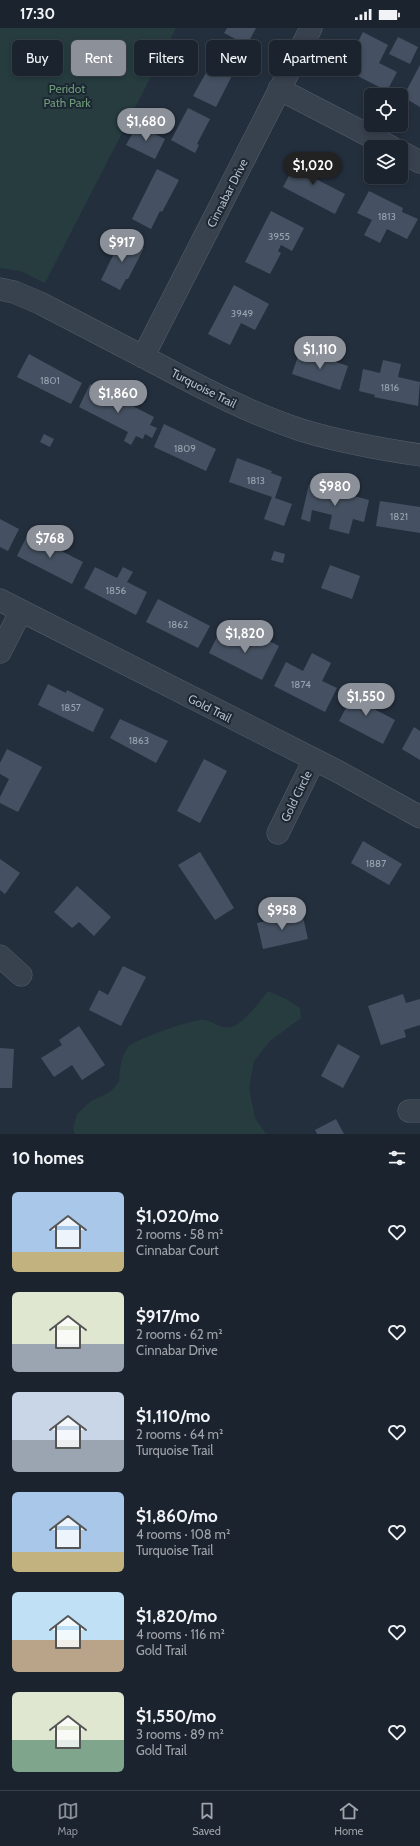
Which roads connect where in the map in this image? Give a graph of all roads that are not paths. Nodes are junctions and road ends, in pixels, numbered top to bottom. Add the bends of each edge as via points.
1 (311, 28) edge
2 (280, 89) junction
3 (377, 140) edge
4 (408, 156) edge
5 (420, 162) edge
6 (0, 289) edge
7 (144, 357) junction
8 (420, 455) edge
9 (0, 600) edge
10 (21, 611) junction
11 (0, 652) edge
12 (314, 760) junction
13 (420, 816) edge
14 (278, 833) dead end
15 (0, 956) edge
16 (20, 975) dead end

1 - 2 street, Cinnabar Drive
2 - 3 street
2 - 7 street, Cinnabar Drive
4 - 5 street
6 - 7 street, Turquoise Trail via 40,303
7 - 8 street, Turquoise Trail via 225,399 277,421 363,445
9 - 10 street, Gold Trail
10 - 11 street
10 - 12 street, Gold Trail
12 - 13 street, Gold Trail
12 - 14 street, Gold Circle
15 - 16 street

